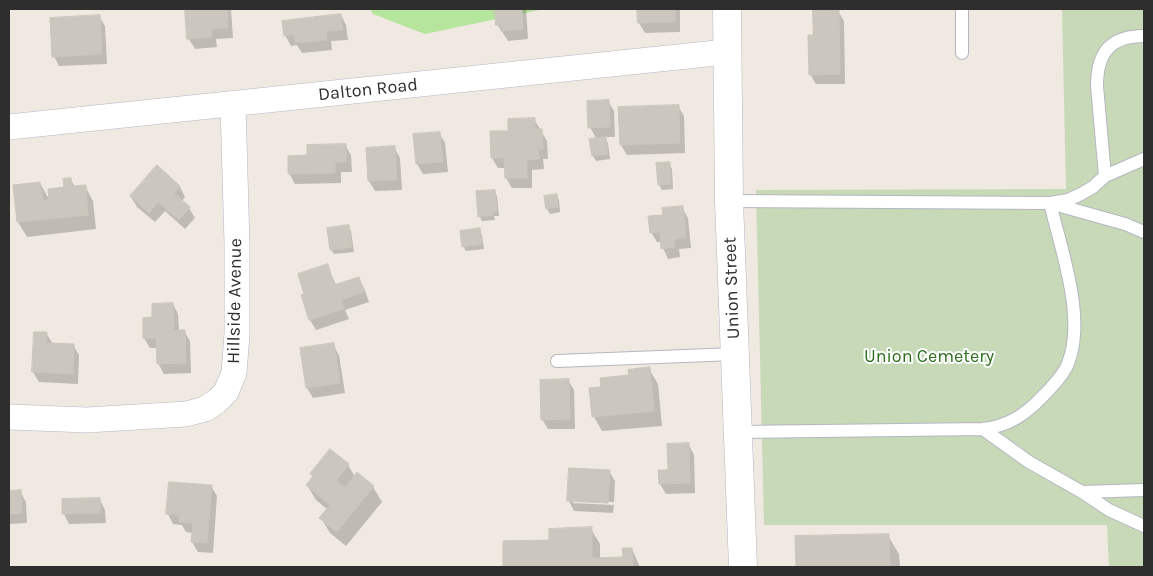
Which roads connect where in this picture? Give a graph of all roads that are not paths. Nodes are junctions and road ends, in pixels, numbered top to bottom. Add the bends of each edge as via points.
1 (727, 9) edge
2 (962, 9) edge
3 (1144, 36) edge
4 (726, 52) junction
5 (962, 53) dead end
6 (233, 104) junction
7 (9, 126) edge
8 (1144, 159) edge
9 (1104, 176) junction
10 (729, 201) junction
11 (1050, 204) junction
12 (1144, 232) edge
13 (735, 354) junction
14 (558, 361) dead end
15 (9, 417) edge
16 (983, 429) junction
17 (738, 432) junction
18 (1144, 490) edge
19 (1082, 492) junction
20 (1144, 526) edge
21 (743, 567) edge

1 - 4 main road, Union Street
2 - 5 lane
3 - 9 lane via 1121,39 1101,58 1097,86
4 - 6 street, Dalton Road
4 - 10 main road, Union Street
6 - 7 street, Dalton Road
6 - 15 street, Hillside Avenue via 237,334 234,373 226,392 205,409 186,414 87,420
8 - 9 lane
9 - 11 lane via 1081,194
10 - 11 lane
10 - 13 main road, Union Street
11 - 12 lane
11 - 16 lane via 1073,304 1072,351 1056,383 1038,402 1010,423
13 - 14 lane
13 - 17 main road, Union Street
16 - 17 lane
16 - 19 lane via 1029,462
17 - 21 main road, Union Street
18 - 19 lane
19 - 20 lane via 1109,510

